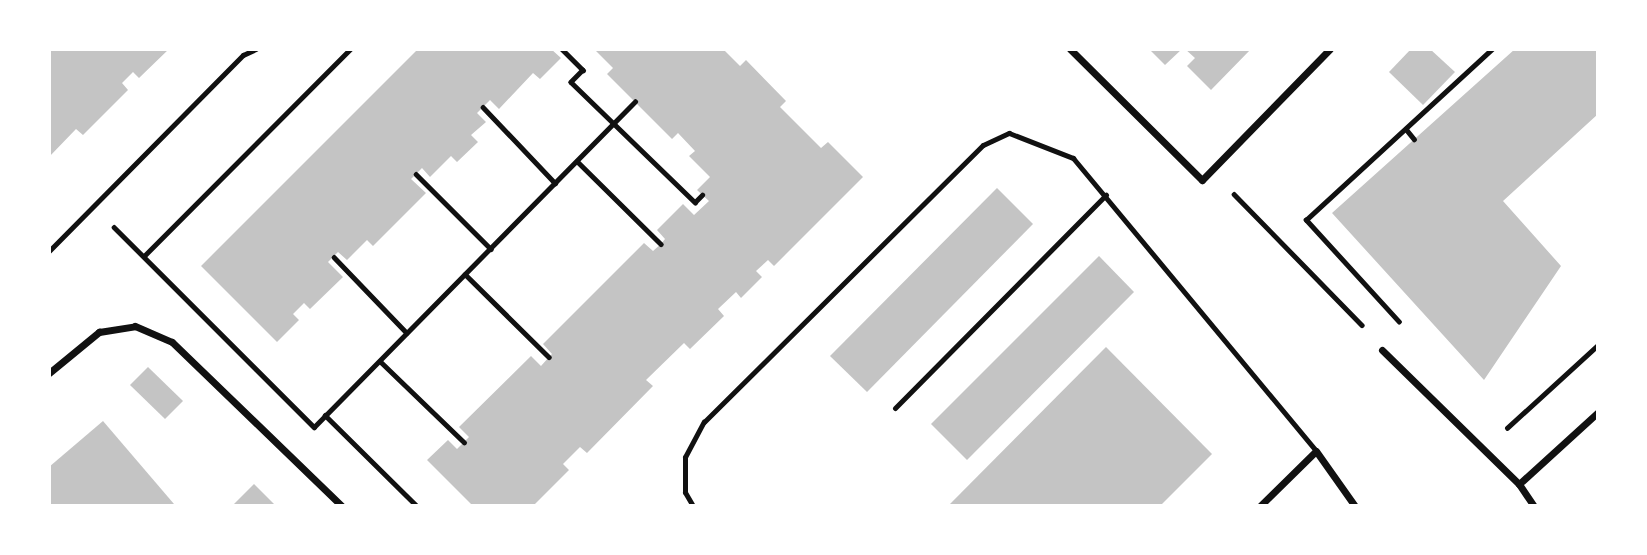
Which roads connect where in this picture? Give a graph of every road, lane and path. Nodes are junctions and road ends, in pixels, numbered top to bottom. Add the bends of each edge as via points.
1 (256, 49) edge
2 (350, 49) edge
3 (562, 49) edge
4 (1070, 49) edge
5 (1330, 49) edge
6 (1492, 49) edge
7 (635, 102) dead end
8 (483, 107) dead end
9 (612, 123) junction
10 (1406, 129) junction
11 (1414, 139) dead end
12 (577, 161) junction
13 (416, 174) dead end
14 (555, 183) junction
15 (1233, 193) dead end
16 (702, 195) dead end
17 (1106, 195) junction
18 (94, 206) junction
19 (661, 244) dead end
20 (491, 249) junction
21 (49, 251) edge
22 (144, 256) junction
23 (334, 257) dead end
24 (465, 274) junction
25 (1402, 325) dead end
26 (1373, 327) dead end
27 (407, 333) junction
28 (1598, 345) edge
29 (1382, 350) dead end
30 (549, 357) dead end
31 (380, 361) junction
32 (49, 373) edge
33 (895, 408) dead end
34 (1598, 412) edge
35 (326, 415) junction
36 (464, 442) dead end
37 (1316, 451) junction
38 (1535, 470) junction
39 (1519, 484) junction
40 (342, 506) edge
41 (417, 506) edge
42 (693, 506) edge
43 (1260, 506) edge
44 (1355, 506) edge
45 (1534, 506) edge

1 - 18 lane via 243,55
2 - 22 path
3 - 9 path via 583,70 571,82
4 - 5 street via 1202,180
6 - 10 path
7 - 9 path
8 - 14 path
9 - 12 path
9 - 16 path via 695,202
10 - 11 path
10 - 25 path via 1306,220
12 - 14 path
12 - 19 path
13 - 20 path
14 - 20 path
15 - 26 path via 1360,324
17 - 33 lane
17 - 37 lane
17 - 42 lane via 1073,158 1009,134 983,145 704,422 685,457 685,492
18 - 21 lane
18 - 22 path
20 - 24 path
22 - 35 path via 314,427
23 - 27 path
24 - 27 path
24 - 30 path
27 - 31 path
28 - 38 path via 1502,434
29 - 39 street
31 - 35 path
31 - 36 path
32 - 40 street via 99,332 135,326 172,342
34 - 38 street
35 - 41 path
37 - 43 street
37 - 44 street
38 - 39 street
39 - 45 street

